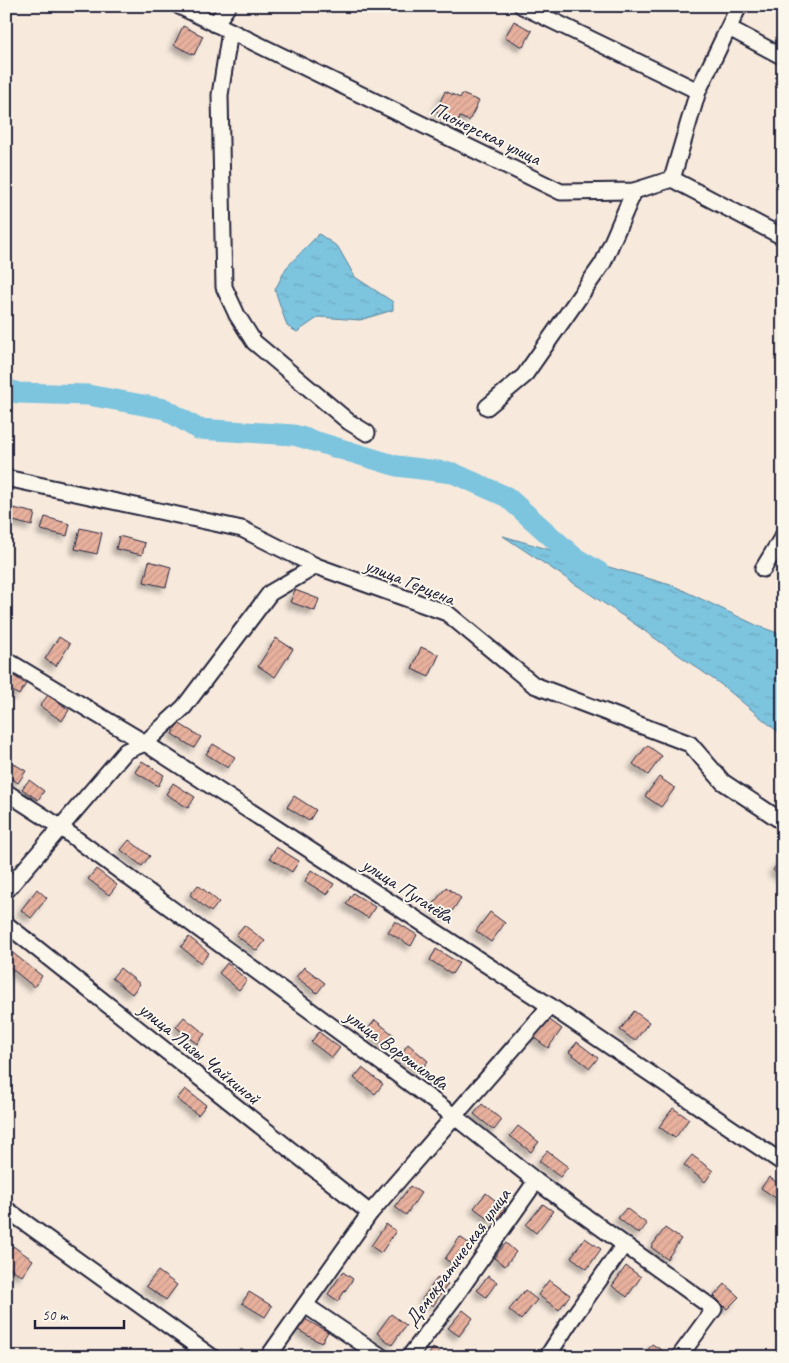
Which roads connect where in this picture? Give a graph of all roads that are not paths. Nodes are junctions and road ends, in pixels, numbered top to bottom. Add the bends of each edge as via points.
1 (179, 6) edge
2 (228, 6) edge
3 (522, 6) edge
4 (740, 6) edge
5 (215, 24) junction
6 (729, 28) junction
7 (230, 31) junction
8 (783, 57) edge
9 (698, 91) junction
10 (672, 179) junction
11 (634, 191) junction
12 (783, 237) edge
13 (487, 407) dead end
14 (367, 433) dead end
15 (6, 478) edge
16 (783, 536) edge
17 (316, 566) junction
18 (762, 568) dead end
19 (6, 660) edge
20 (145, 743) junction
21 (6, 792) edge
22 (783, 822) edge
23 (60, 827) junction
24 (6, 891) edge
25 (6, 924) edge
26 (550, 1006) junction
27 (454, 1116) junction
28 (783, 1163) edge
29 (536, 1181) junction
30 (6, 1209) edge
31 (370, 1213) junction
32 (624, 1245) junction
33 (305, 1305) junction
34 (212, 1357) edge
35 (268, 1357) edge
36 (382, 1357) edge
37 (409, 1357) edge
38 (547, 1357) edge
39 (679, 1357) edge

1 - 5 street, Пионерская улица
2 - 5 street
3 - 9 street
4 - 6 street
5 - 7 street, Пионерская улица
6 - 8 street
6 - 9 street
7 - 11 street, Пионерская улица via 561,192
7 - 14 street via 220,95 224,287 254,342 349,422
9 - 10 street
10 - 11 street, Пионерская улица
10 - 12 street
11 - 13 street via 603,263 524,376
15 - 17 street, улица Герцена via 242,529
16 - 18 street
17 - 20 street via 270,593 184,707
17 - 22 street, улица Герцена via 446,613 534,685 690,744 723,782
19 - 20 street, улица Пугачёва
20 - 23 street via 126,751
20 - 26 street, улица Пугачёва
21 - 23 street, улица Ворошилова
23 - 24 street
23 - 27 street, улица Ворошилова
25 - 31 street, улица Лизы Чайкиной
26 - 27 street
26 - 28 street, улица Пугачёва
27 - 29 street, улица Ворошилова
27 - 31 street
29 - 32 street, улица Ворошилова
29 - 37 street, Демократическая улица
30 - 34 street
31 - 33 street
32 - 38 street
32 - 39 street, улица Ворошилова via 714,1309
33 - 35 street
33 - 36 street

